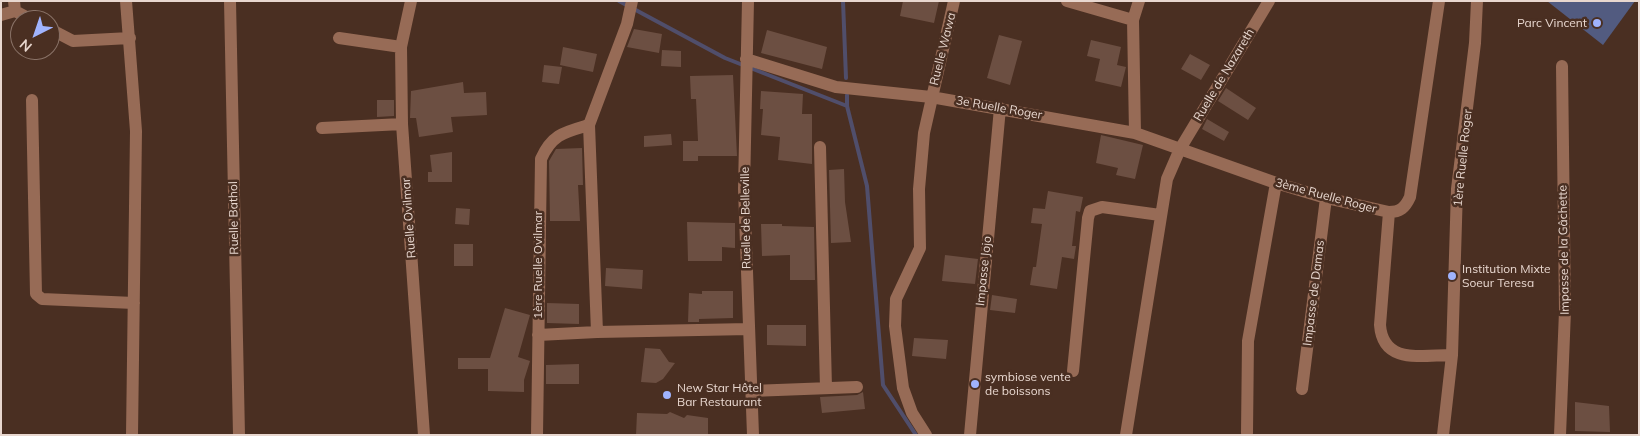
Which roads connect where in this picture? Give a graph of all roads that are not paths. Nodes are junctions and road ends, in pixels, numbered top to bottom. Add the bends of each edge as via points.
1 (126, 1) edge
2 (230, 1) edge
3 (411, 1) edge
4 (632, 1) edge
5 (748, 1) edge
6 (954, 1) edge
7 (1067, 1) edge
8 (1139, 1) edge
9 (1269, 1) edge
10 (1439, 1) edge
11 (1477, 1) edge
12 (15, 6) edge
13 (1, 15) edge
14 (1133, 20) junction
15 (60, 35) edge
16 (130, 38) junction
17 (339, 38) dead end
18 (401, 47) junction
19 (745, 64) junction
20 (1562, 66) dead end
21 (931, 97) junction
22 (32, 100) dead end
23 (1000, 108) junction
24 (402, 124) junction
25 (590, 125) junction
26 (322, 128) dead end
27 (1135, 133) junction
28 (820, 147) dead end
29 (1180, 149) junction
30 (1276, 183) junction
31 (1326, 198) junction
32 (1388, 212) junction
33 (1160, 215) junction
34 (134, 304) junction
35 (749, 329) junction
36 (597, 332) junction
37 (538, 335) junction
38 (1452, 355) junction
39 (1073, 371) dead end
40 (857, 387) dead end
41 (826, 388) junction
42 (1302, 389) dead end
43 (751, 391) junction
44 (1246, 433) dead end
45 (132, 435) edge
46 (239, 435) edge
47 (424, 435) edge
48 (537, 435) edge
49 (752, 435) edge
50 (926, 435) edge
51 (970, 435) edge
52 (1126, 435) edge
53 (1443, 435) edge
54 (1560, 435) edge

1 - 16 street
2 - 46 street, Ruelle Bathol
3 - 18 street, Ruelle Ovilmar
4 - 25 street via 627,24
5 - 19 street, Ruelle de Belleville
6 - 21 street, Ruelle Wawa
7 - 14 street
8 - 14 street
9 - 29 street, Ruelle de Nazareth
10 - 32 street, 3ème Ruelle Roger via 1410,197 1402,210
11 - 38 street, 1ère Ruelle Roger via 1458,189
12 - 13 street
14 - 27 street
15 - 16 street via 73,42
16 - 34 street via 136,131
17 - 18 street
18 - 24 street, Ruelle Ovilmar
19 - 21 street, 3e Ruelle Roger via 836,87
19 - 35 street, Ruelle de Belleville via 744,190
20 - 54 street, Impasse de la Gâchette via 1565,311
21 - 23 street, 3e Ruelle Roger
21 - 50 street, Ruelle Wawa via 919,189 920,248 896,299 895,326 903,388 912,413
22 - 34 street via 36,294 42,299
23 - 27 street, 3e Ruelle Roger
23 - 51 street, Impasse Jojo
24 - 26 street
24 - 47 street, Ruelle Ovilmar
25 - 36 street
25 - 37 street, 1ère Ruelle Ovilmar via 553,139 541,159
27 - 29 street, 3ème Ruelle Roger
28 - 41 street
29 - 30 street, 3ème Ruelle Roger
29 - 33 street, Ruelle de Nazareth via 1167,179
30 - 31 street, 3ème Ruelle Roger
30 - 44 street via 1248,341
31 - 32 street, 3ème Ruelle Roger
31 - 42 street, Impasse de Damas
32 - 38 street via 1380,335 1385,346 1402,355
33 - 39 street via 1102,207 1090,211
33 - 52 street, Ruelle de Nazareth
34 - 45 street
35 - 36 street
35 - 43 street, Ruelle de Belleville
36 - 37 street
37 - 48 street, 1ère Ruelle Ovilmar
38 - 53 street, 1ère Ruelle Roger
40 - 41 street
41 - 43 street
43 - 49 street, Ruelle de Belleville

